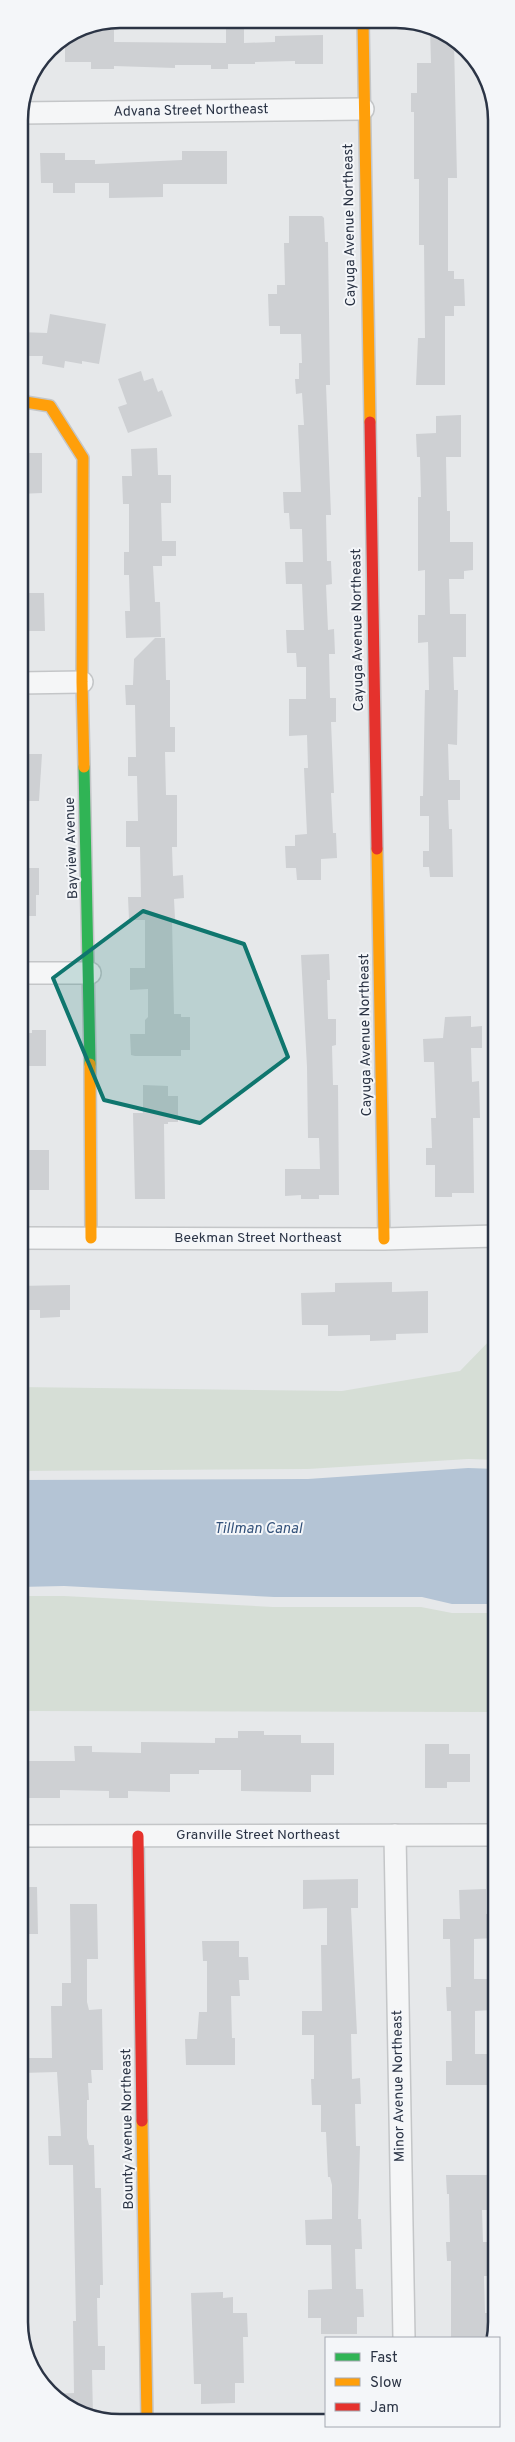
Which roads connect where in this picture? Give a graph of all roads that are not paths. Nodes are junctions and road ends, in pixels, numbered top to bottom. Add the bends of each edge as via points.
1 (363, 28) edge
2 (363, 109) junction
3 (28, 113) edge
4 (28, 403) edge
5 (28, 682) edge
6 (82, 682) junction
7 (28, 973) edge
8 (90, 973) junction
9 (487, 1236) edge
10 (28, 1238) edge
11 (91, 1238) junction
12 (384, 1239) junction
13 (487, 1834) edge
14 (395, 1835) junction
15 (28, 1836) edge
16 (138, 1836) junction
17 (404, 2337) edge
18 (147, 2414) edge

1 - 2 street, Cayuga Avenue Northeast
2 - 3 street, Advana Street Northeast
2 - 12 street, Cayuga Avenue Northeast
4 - 6 street, Bayview Avenue via 50,406 83,458
5 - 6 street
6 - 8 street, Bayview Avenue
7 - 8 street
8 - 11 street, Bayview Avenue
9 - 12 street, Beekman Street Northeast
10 - 11 street, Beekman Street Northeast
11 - 12 street, Beekman Street Northeast
13 - 14 street, Granville Street Northeast
14 - 16 street, Granville Street Northeast
14 - 17 street, Minor Avenue Northeast
15 - 16 street, Granville Street Northeast
16 - 18 street, Bounty Avenue Northeast

